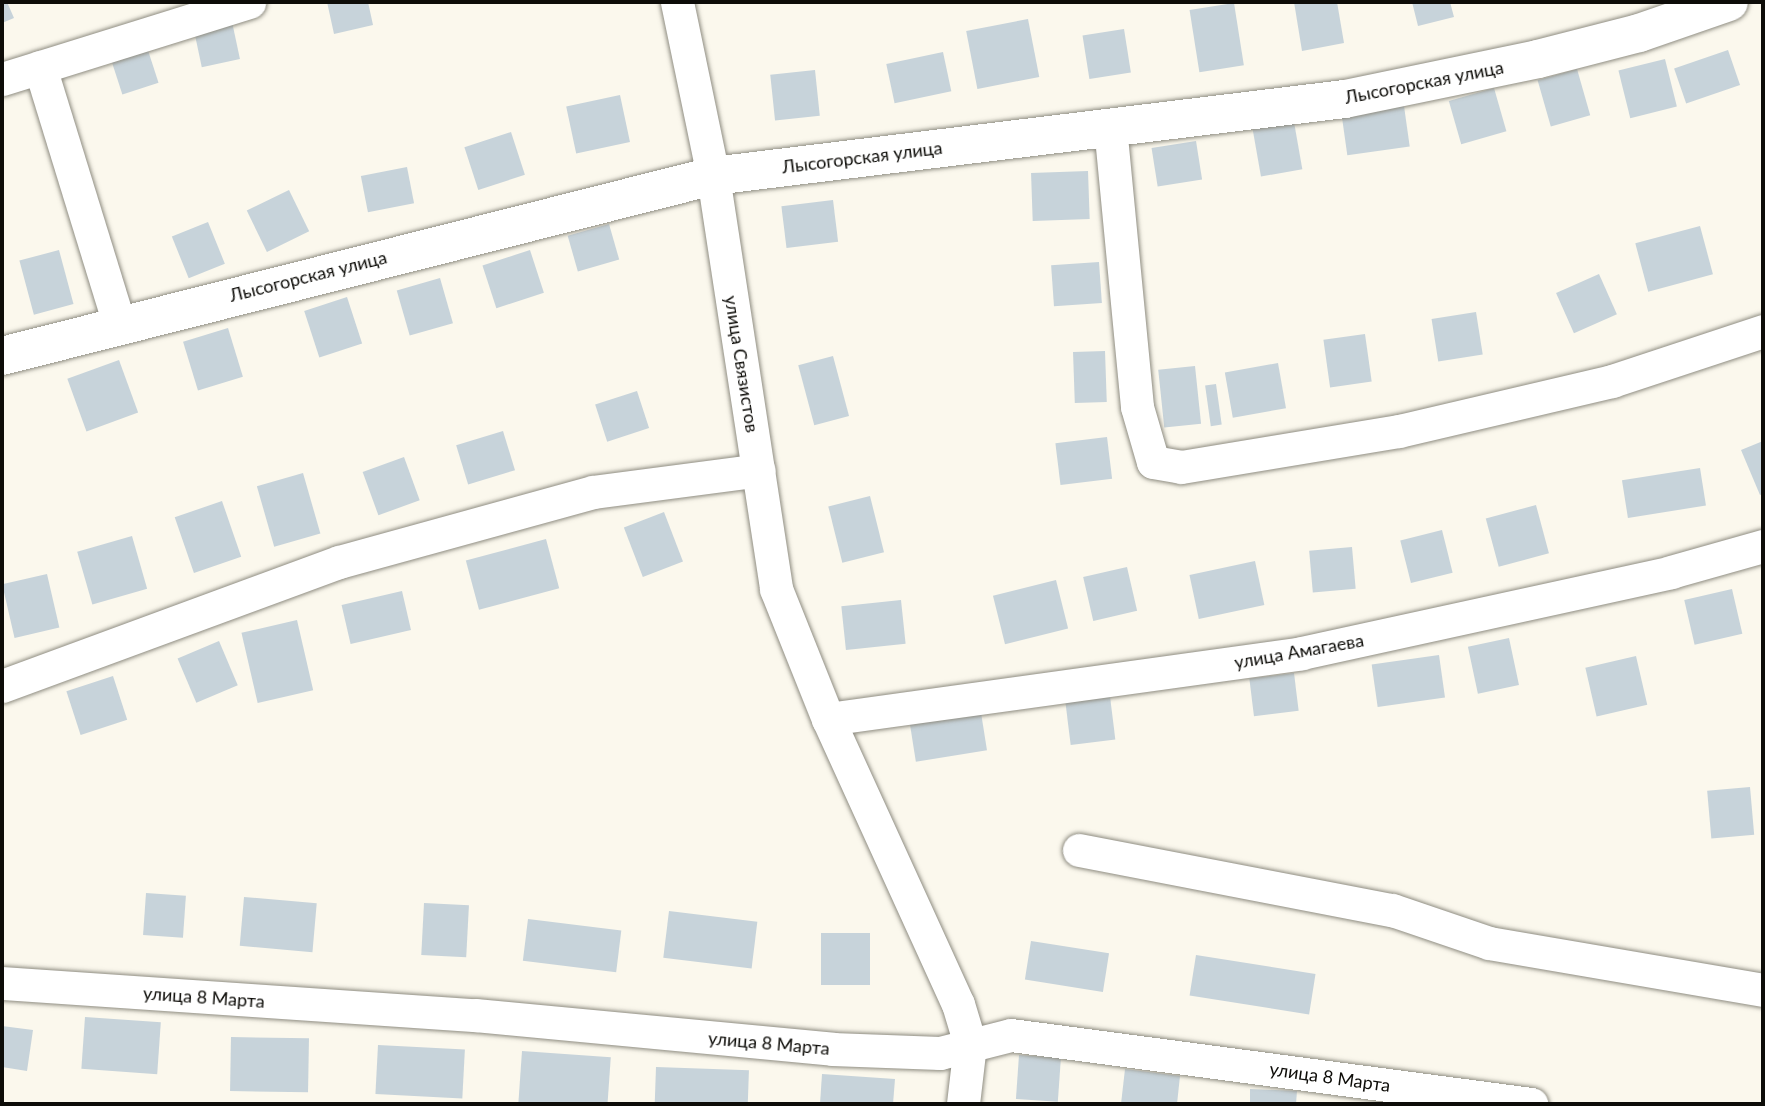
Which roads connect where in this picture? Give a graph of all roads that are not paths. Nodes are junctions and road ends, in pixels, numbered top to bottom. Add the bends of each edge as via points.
1 (249, 2) edge
2 (677, 2) edge
3 (1729, 2) edge
4 (40, 67) junction
5 (2, 79) edge
6 (1110, 126) junction
7 (713, 176) junction
8 (119, 323) junction
9 (1763, 331) edge
10 (2, 356) edge
11 (759, 471) junction
12 (1763, 546) edge
13 (2, 685) edge
14 (828, 719) junction
15 (1079, 850) dead end
16 (2, 983) edge
17 (1763, 990) edge
18 (970, 1044) junction
19 (963, 1104) edge
20 (1531, 1104) edge

1 - 4 street
2 - 7 street, улица Связистов
3 - 6 street, Лысогорская улица via 1639,33 1551,56 1345,99
4 - 5 street
4 - 8 street
6 - 7 street, Лысогорская улица
6 - 9 street via 1137,407 1153,462 1181,467 1399,431 1612,381
7 - 8 street, Лысогорская улица
7 - 11 street, улица Связистов
8 - 10 street, Лысогорская улица
11 - 13 street via 593,492 339,562
11 - 14 street, улица Связистов via 776,589
12 - 14 street, улица Амагаева via 1671,572 1301,653
14 - 18 street, улица Связистов via 958,1003
15 - 17 street via 1392,910 1489,943
16 - 18 street, улица 8 Марта via 475,1015 832,1049 940,1053
18 - 19 street
18 - 20 street, улица 8 Марта via 1011,1035

